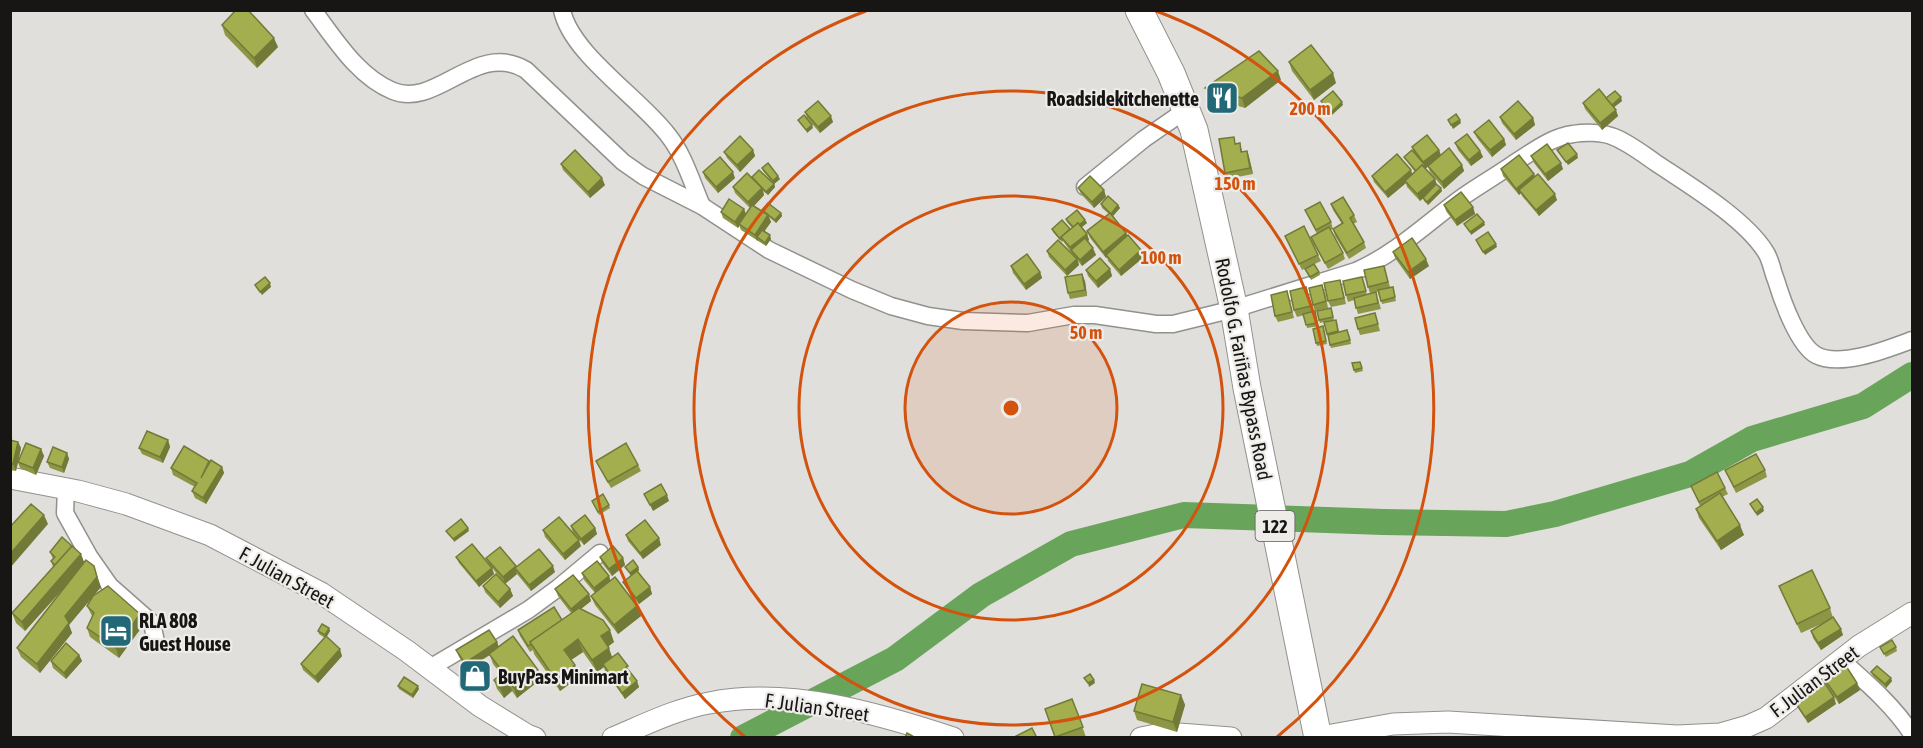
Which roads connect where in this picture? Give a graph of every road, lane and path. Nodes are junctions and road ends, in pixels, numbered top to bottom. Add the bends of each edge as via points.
1 (313, 10) edge
2 (562, 10) edge
3 (1139, 10) edge
4 (1186, 110) junction
5 (1085, 187) edge
6 (702, 206) junction
7 (1234, 309) junction
8 (1912, 340) edge
9 (10, 478) edge
10 (66, 489) junction
11 (600, 553) dead end
12 (1912, 613) edge
13 (156, 642) dead end
14 (1841, 660) junction
15 (430, 668) junction
16 (1544, 732) edge
17 (1912, 734) edge
18 (1613, 735) edge
19 (1317, 737) edge
20 (535, 738) edge
21 (613, 738) edge
22 (953, 738) edge
23 (1141, 738) edge
24 (1231, 738) edge

1 - 6 street via 356,65 401,94 420,92 485,64 515,63 623,162 643,177
2 - 6 street via 564,21 582,48 671,138
3 - 4 main road, Rodolfo G. Fariñas Bypass Road / 122
4 - 5 street
4 - 7 main road, Rodolfo G. Fariñas Bypass Road / 122 via 1194,130
6 - 7 street via 769,250 852,290 928,316 1028,323 1095,315 1173,324
7 - 8 street via 1372,264 1543,144 1583,133 1613,136 1629,145 1747,230 1767,253 1799,336 1816,355 1840,360 1860,357
7 - 19 main road, Rodolfo G. Fariñas Bypass Road / 122
9 - 10 street, F. Julian Street
10 - 13 street via 65,513 89,556 110,586 152,622
10 - 15 street, F. Julian Street via 126,504 210,535 321,593
11 - 15 street via 528,610
12 - 14 street, F. Julian Street
14 - 17 street via 1902,717
14 - 18 street, F. Julian Street via 1766,717 1748,726 1720,734
15 - 20 street, F. Julian Street via 480,706
16 - 18 street, F. Julian Street
16 - 19 street, F. Julian Street via 1423,722
21 - 22 street, F. Julian Street via 709,703 768,697 854,709
23 - 24 street via 1166,733

